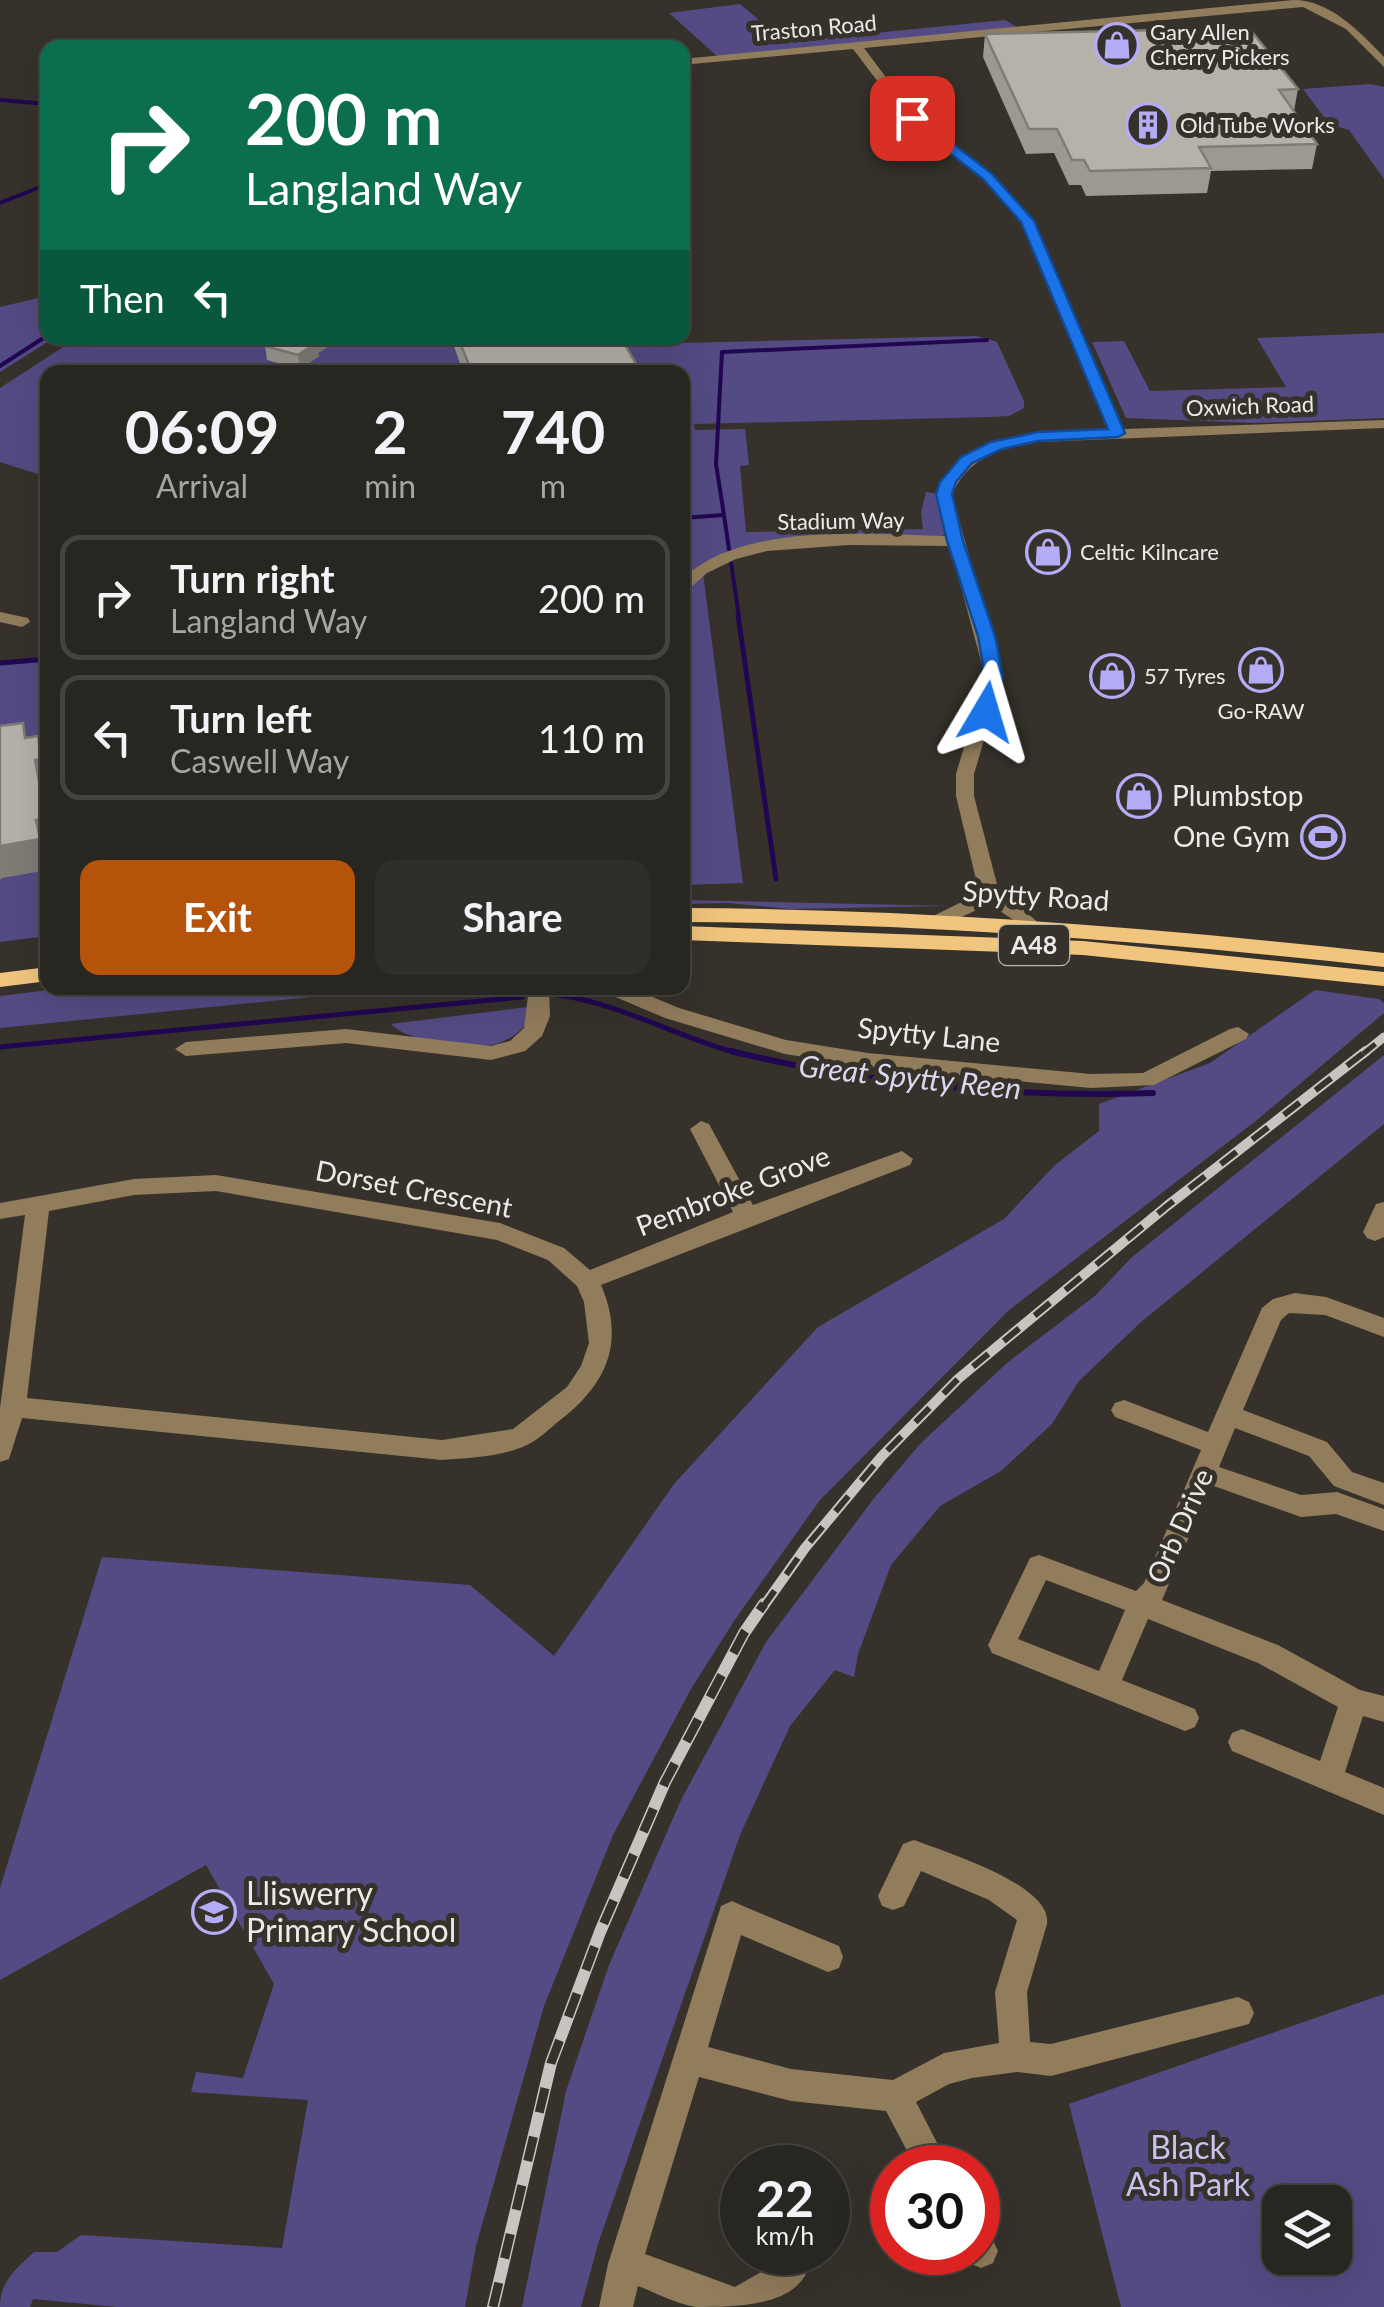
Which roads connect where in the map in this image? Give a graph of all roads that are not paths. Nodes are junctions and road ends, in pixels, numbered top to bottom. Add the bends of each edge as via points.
1 (1303, 2) edge
2 (855, 44) junction
3 (690, 61) edge
4 (1384, 64) edge
5 (1384, 424) edge
6 (1118, 433) junction
7 (955, 541) junction
8 (690, 581) edge
9 (0, 617) edge
10 (22, 622) dead end
11 (988, 888) junction
12 (690, 915) edge
13 (940, 920) junction
14 (1031, 925) junction
15 (690, 934) edge
16 (40, 958) edge
17 (1384, 960) edge
18 (0, 962) edge
19 (40, 975) edge
20 (0, 980) edge
21 (1384, 980) edge
22 (539, 995) edge
23 (630, 995) edge
24 (1238, 1034) dead end
25 (186, 1048) dead end
26 (701, 1129) dead end
27 (902, 1159) dead end
28 (38, 1205) junction
29 (0, 1211) edge
30 (747, 1216) junction
31 (587, 1281) junction
32 (1384, 1328) edge
33 (14, 1407) junction
34 (1124, 1410) dead end
35 (1228, 1416) junction
36 (1216, 1445) junction
37 (0, 1452) edge
38 (1204, 1472) junction
39 (1384, 1494) edge
40 (1384, 1520) edge
41 (1141, 1604) junction
42 (1106, 1686) junction
43 (1354, 1701) junction
44 (1384, 1710) edge
45 (1184, 1718) dead end
46 (1242, 1742) dead end
47 (1328, 1779) junction
48 (1384, 1802) edge
49 (893, 1896) dead end
50 (828, 1956) dead end
51 (1238, 2014) dead end
52 (1017, 2056) junction
53 (688, 2058) junction
54 (895, 2096) junction
55 (922, 2145) edge
56 (625, 2264) junction
57 (786, 2275) edge
58 (741, 2306) edge
59 (616, 2307) edge

1 - 2 street, Traston Road
1 - 4 street via 1350,27
2 - 3 street, Traston Road
2 - 6 street via 920,126 987,176 1027,221
5 - 6 street, Oxwich Road
6 - 7 street, Oxwich Road via 1016,440 966,460 944,494
7 - 8 street, Stadium Way via 770,544 722,558
7 - 11 street, Oxwich Road via 994,676 964,774
9 - 10 street
11 - 13 street via 982,900
11 - 14 street
12 - 13 main road, Spytty Road / A48
13 - 14 main road, Spytty Road / A48
14 - 17 main road, Spytty Road / A48
15 - 21 main road, Spytty Road / A48 via 1083,948
16 - 18 main road
19 - 20 main road
22 - 25 street via 534,1032 492,1053 346,1036
23 - 24 street, Spytty Lane via 785,1047 1091,1082 1146,1080
26 - 30 street
27 - 30 street, Pembroke Grove
28 - 29 street, Dorset Crescent
28 - 31 street, Dorset Crescent via 138,1185 216,1183 500,1232 556,1254
28 - 33 street
30 - 31 street, Pembroke Grove
31 - 33 street via 600,1343 576,1394 520,1437 479,1447 405,1448
32 - 35 street, Orb Drive via 1303,1302 1278,1306
33 - 37 street
34 - 36 street
35 - 36 street, Orb Drive
35 - 39 street via 1318,1449 1343,1479
36 - 38 street, Orb Drive
38 - 40 street via 1301,1506 1337,1502
38 - 41 street, Orb Drive via 1154,1590
41 - 42 street
41 - 42 street via 1039,1566 1002,1644
41 - 43 street, Orb Drive via 1268,1654
42 - 45 street
43 - 44 street, Orb Drive
43 - 47 street
46 - 47 street
47 - 48 street
49 - 52 street via 914,1854 1000,1890 1033,1914 1010,1991
50 - 53 street via 732,1916
51 - 52 street via 1051,2060
52 - 54 street via 944,2069
53 - 54 street via 791,2085
53 - 56 street
54 - 55 street
56 - 58 street
56 - 59 street
57 - 58 street

